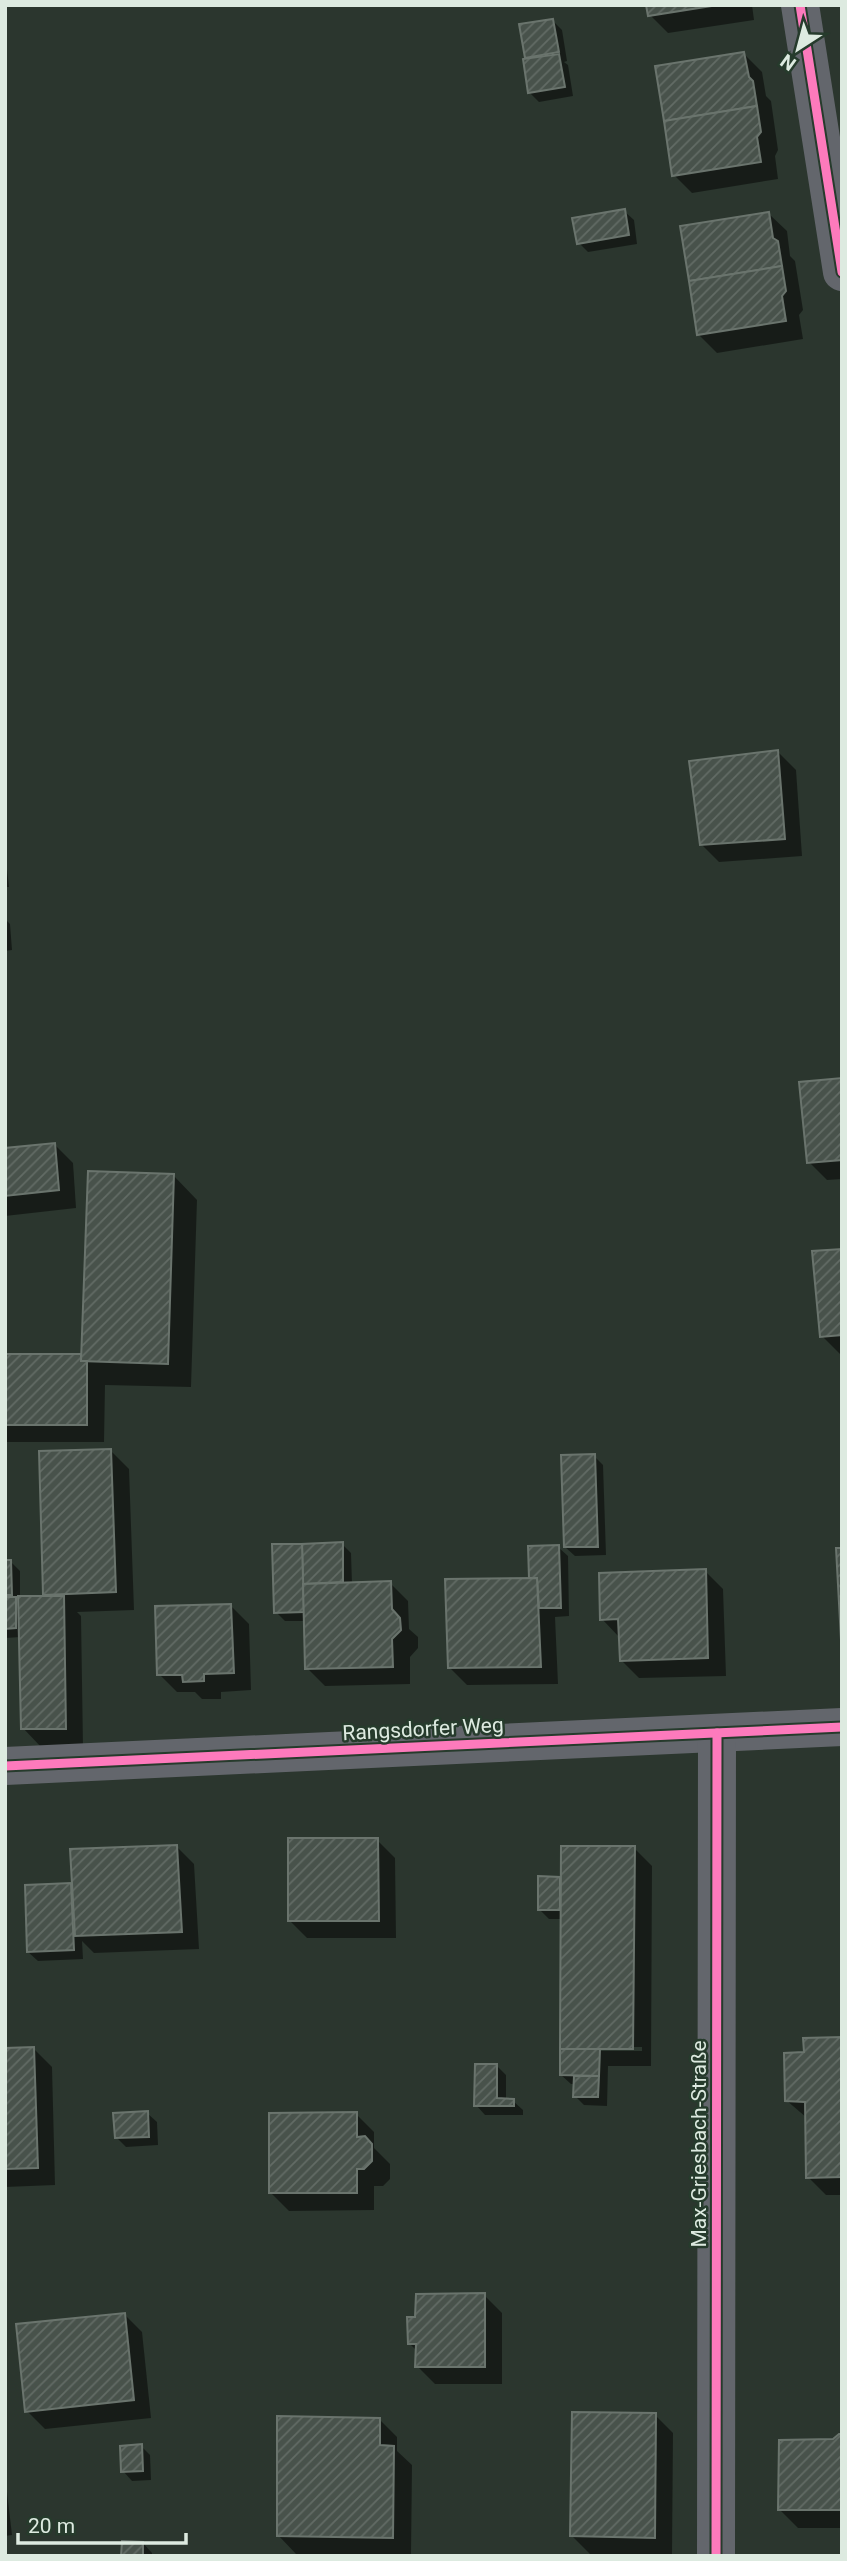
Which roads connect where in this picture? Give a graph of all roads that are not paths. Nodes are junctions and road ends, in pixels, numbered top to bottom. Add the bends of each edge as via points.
1 (800, 5) edge
2 (837, 208) edge
3 (842, 272) edge
4 (842, 1727) edge
5 (717, 1733) junction
6 (5, 1766) edge
7 (716, 2556) edge

1 - 2 street
2 - 3 street
4 - 5 street, Rangsdorfer Weg
5 - 6 street, Rangsdorfer Weg
5 - 7 street, Max-Griesbach-Straße

